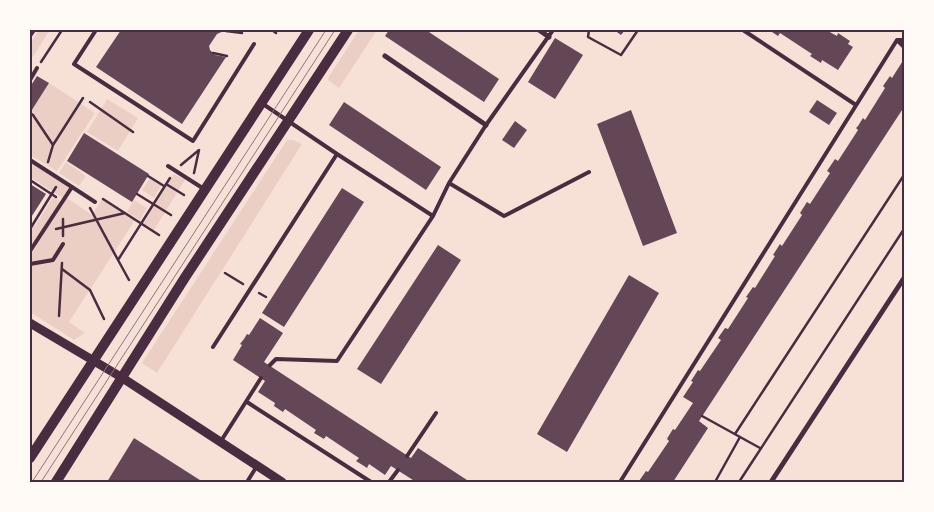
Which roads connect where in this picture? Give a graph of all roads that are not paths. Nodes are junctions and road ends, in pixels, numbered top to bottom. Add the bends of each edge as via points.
1 (96, 30) edge
2 (309, 30) edge
3 (348, 30) edge
4 (539, 30) edge
5 (553, 30) edge
6 (743, 30) edge
7 (548, 37) junction
8 (897, 40) junction
9 (904, 40) edge
10 (254, 44) dead end
11 (904, 47) edge
12 (385, 56) dead end
13 (37, 68) road end
14 (30, 80) edge
15 (261, 102) junction
16 (856, 105) junction
17 (288, 121) junction
18 (486, 125) junction
19 (337, 154) junction
20 (30, 160) edge
21 (168, 166) dead end
22 (589, 172) dead end
23 (450, 183) junction
24 (72, 187) junction
25 (204, 189) junction
26 (95, 202) road end
27 (433, 216) junction
28 (63, 244) road end
29 (30, 251) edge
30 (30, 264) edge
31 (904, 278) edge
32 (30, 323) edge
33 (213, 347) dead end
34 (93, 360) junction
35 (270, 365) dead end
36 (121, 377) junction
37 (261, 378) dead end
38 (247, 402) junction
39 (436, 413) dead end
40 (221, 441) junction
41 (407, 456) dead end
42 (30, 458) edge
43 (257, 466) junction
44 (398, 470) dead end
45 (56, 482) edge
46 (247, 482) edge
47 (282, 482) edge
48 (372, 482) edge
49 (390, 482) edge
50 (620, 482) edge
51 (771, 482) edge

1 - 10 lane via 74,64 193,141
2 - 15 main road
3 - 17 main road
4 - 7 street
5 - 7 lane
6 - 16 lane
7 - 18 lane
8 - 9 lane
8 - 11 lane
8 - 16 lane
12 - 18 street
13 - 14 lane
15 - 17 lane
15 - 25 main road
16 - 50 lane
17 - 19 lane
17 - 36 main road
18 - 23 lane
19 - 27 lane
19 - 33 lane
20 - 24 lane
21 - 25 lane
22 - 23 lane via 504,216
23 - 27 lane
24 - 26 lane
24 - 29 lane
25 - 34 main road
27 - 35 lane via 337,361 276,359
28 - 30 lane via 53,260
31 - 51 street
32 - 34 street
34 - 36 street
34 - 42 main road
36 - 40 street
36 - 45 main road
37 - 38 lane
38 - 40 lane
38 - 48 lane
39 - 41 lane
40 - 43 street
43 - 46 lane
43 - 47 street
44 - 49 lane

